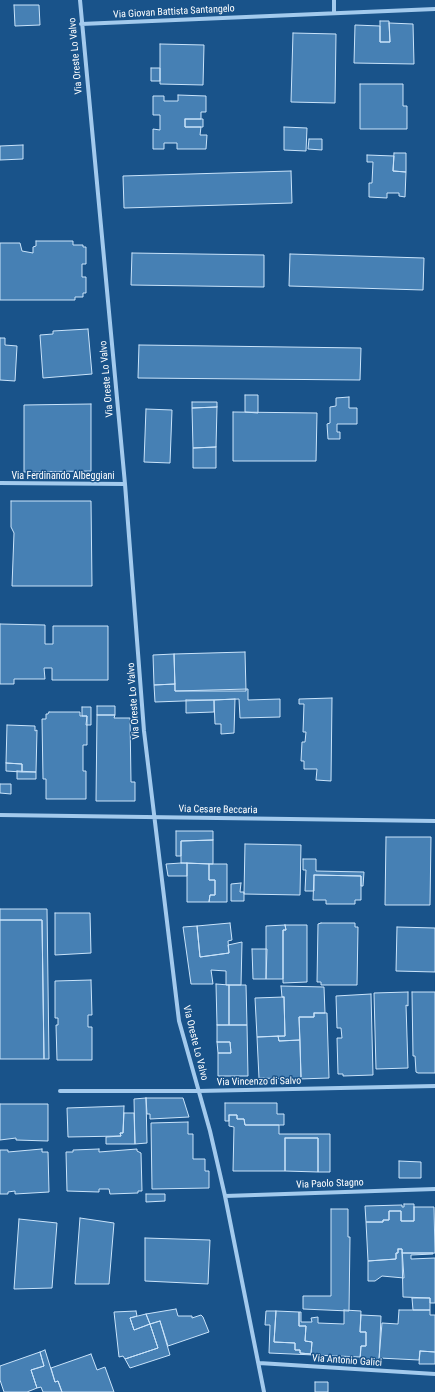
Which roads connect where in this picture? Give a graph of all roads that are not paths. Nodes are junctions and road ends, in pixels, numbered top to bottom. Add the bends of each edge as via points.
1 (80, 0) edge
2 (334, 0) edge
3 (435, 9) edge
4 (334, 13) junction
5 (81, 24) junction
6 (0, 483) edge
7 (125, 484) junction
8 (0, 815) edge
9 (154, 818) junction
10 (435, 821) edge
11 (435, 1086) edge
12 (60, 1091) dead end
13 (198, 1091) junction
14 (435, 1189) edge
15 (225, 1196) junction
16 (259, 1363) junction
17 (435, 1374) edge
18 (264, 1392) edge

1 - 5 street, Via Oreste Lo Valvo
2 - 4 street
3 - 4 street, Via Giovan Battista Santangelo
4 - 5 street, Via Giovan Battista Santangelo
5 - 7 street, Via Oreste Lo Valvo
6 - 7 street, Via Ferdinando Albeggiani
7 - 9 street, Via Oreste Lo Valvo via 144,731
8 - 9 street, Via Cesare Beccaria
9 - 10 street, Via Cesare Beccaria
9 - 13 street, Via Oreste Lo Valvo via 179,1021
11 - 13 street, Via Vincenzo di Salvo
12 - 13 street, Via Vincenzo di Salvo
13 - 15 street, Via Oreste Lo Valvo
14 - 15 street, Via Paolo Stagno
15 - 16 street, Via Oreste Lo Valvo
16 - 17 street, Via Antonio Galici
16 - 18 street, Via Oreste Lo Valvo

